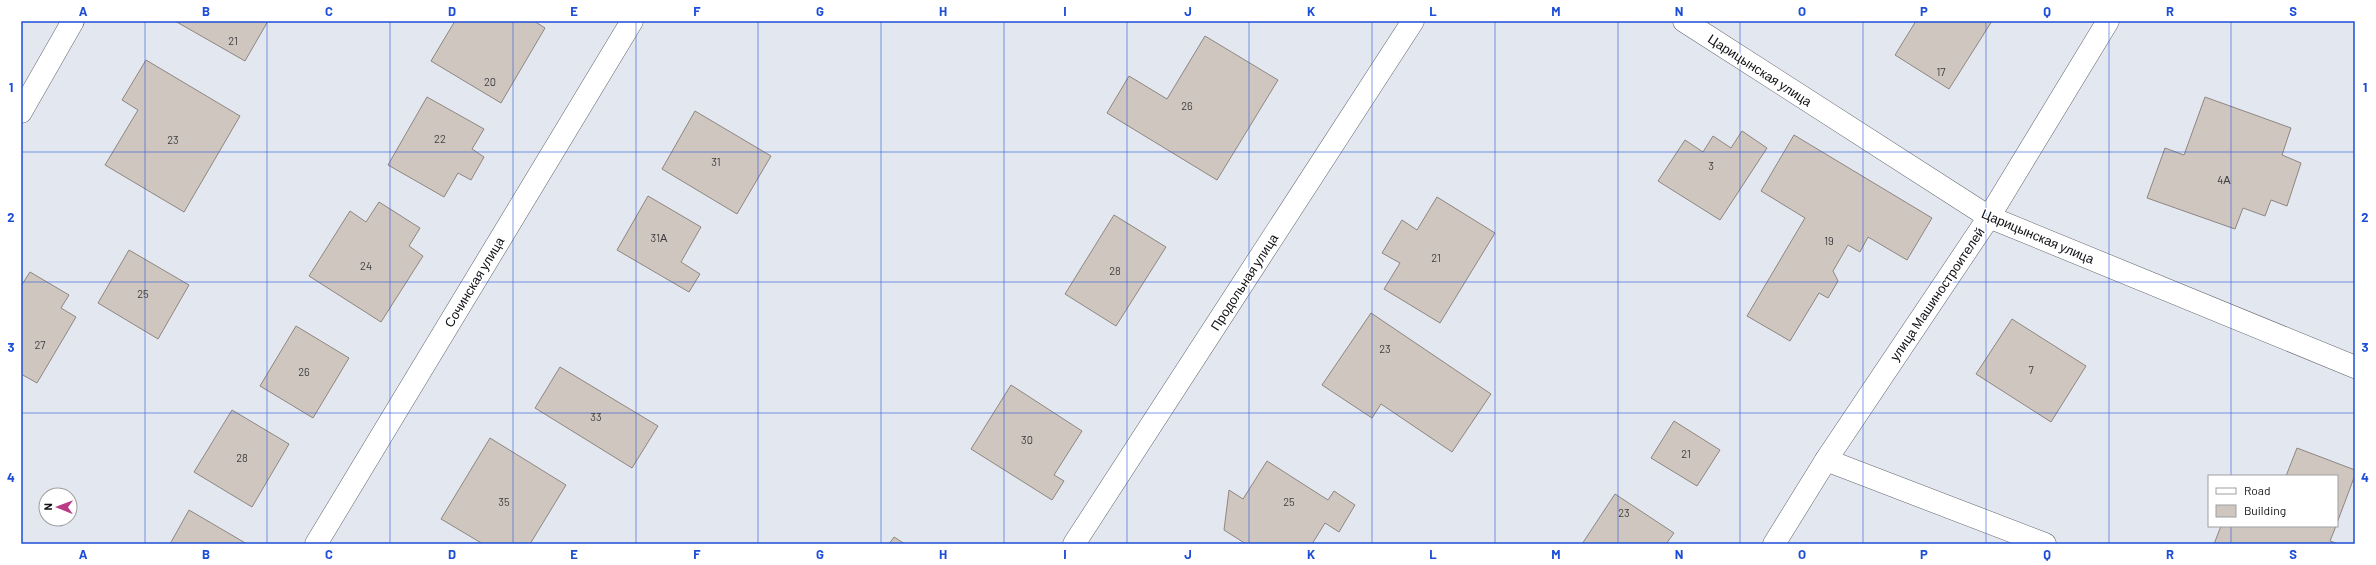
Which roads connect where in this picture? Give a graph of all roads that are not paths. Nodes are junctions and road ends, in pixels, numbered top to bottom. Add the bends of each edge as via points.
1 (73, 21) edge
2 (632, 21) edge
3 (1413, 21) edge
4 (1684, 21) edge
5 (2108, 21) edge
6 (21, 112) edge
7 (1989, 218) junction
8 (2355, 367) edge
9 (1826, 460) junction
10 (316, 544) edge
11 (1074, 544) edge
12 (1774, 544) edge
13 (2044, 544) edge

1 - 6 street
2 - 10 street, Сочинская улица
3 - 11 street, Продольная улица
4 - 7 street, Царицынская улица
5 - 7 street, улица Машиностроителей
7 - 8 street, Царицынская улица
7 - 9 street, улица Машиностроителей
9 - 12 street, улица Машиностроителей
9 - 13 street

